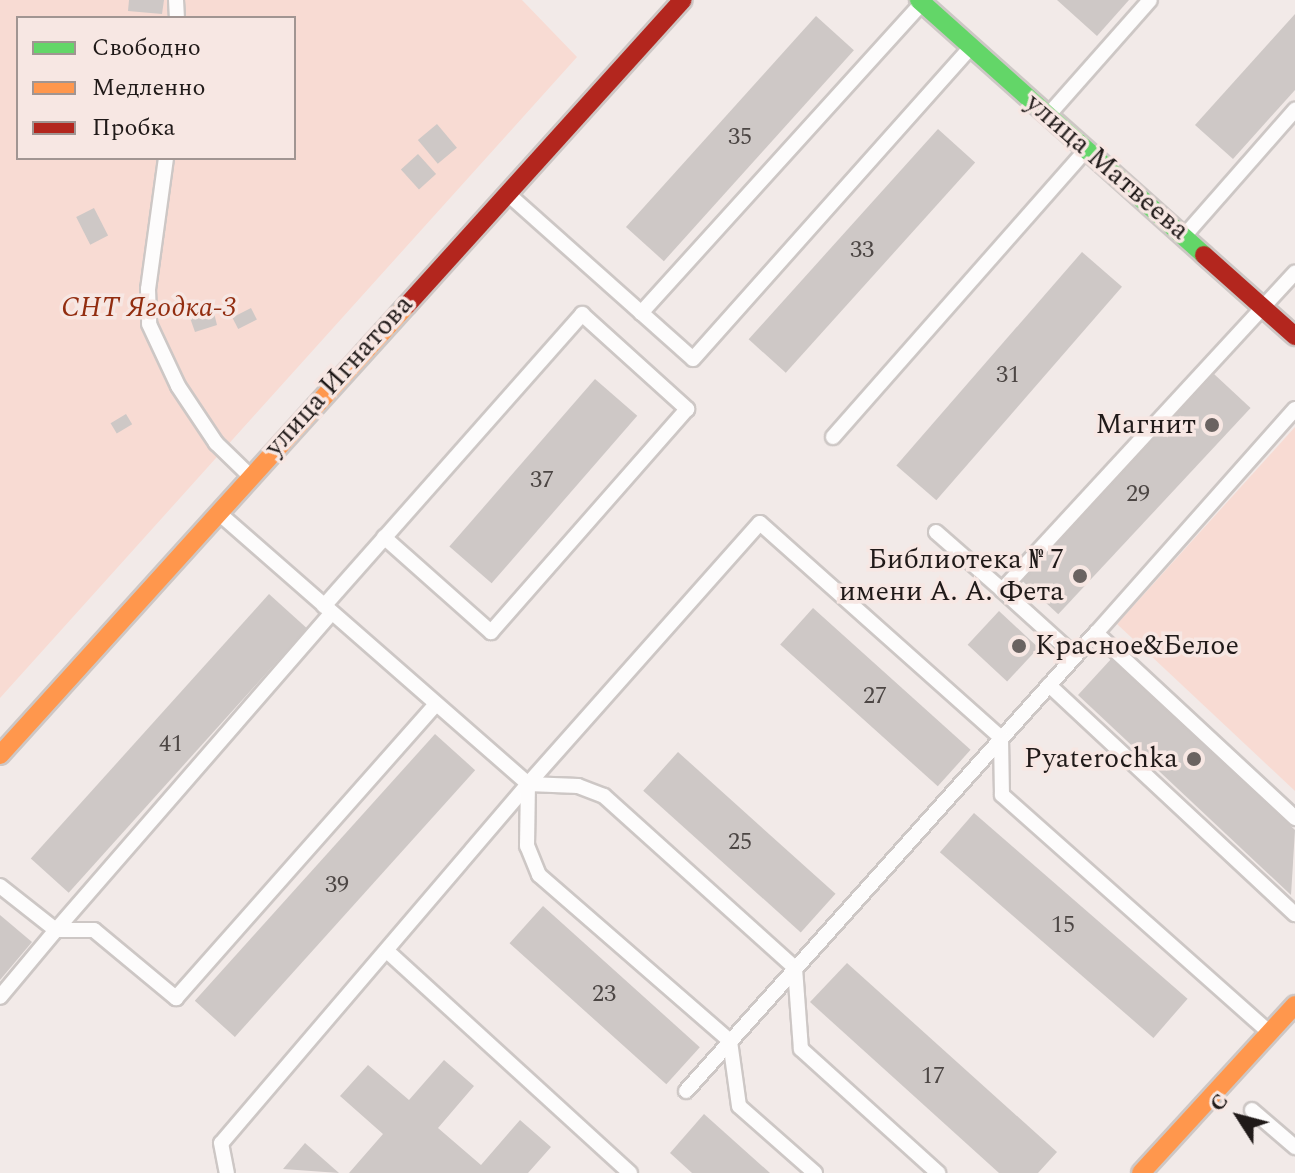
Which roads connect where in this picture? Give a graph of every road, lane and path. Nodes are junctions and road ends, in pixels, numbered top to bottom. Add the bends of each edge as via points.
1 (683, 0) edge
2 (1150, 0) edge
3 (922, 1) edge
4 (971, 46) junction
5 (1295, 110) edge
6 (1048, 115) junction
7 (1086, 149) junction
8 (166, 160) edge
9 (506, 192) junction
10 (1185, 235) junction
11 (1295, 272) edge
12 (1264, 308) junction
13 (641, 313) junction
14 (1295, 336) edge
15 (1295, 409) edge
16 (833, 437) dead end
17 (249, 475) junction
18 (217, 512) junction
19 (936, 532) dead end
20 (384, 537) junction
21 (1002, 590) junction
22 (328, 609) junction
23 (1096, 633) junction
24 (1075, 656) junction
25 (1049, 685) junction
26 (436, 704) junction
27 (1001, 738) junction
28 (0, 755) edge
29 (528, 784) junction
30 (1295, 818) edge
31 (0, 886) edge
32 (1295, 914) edge
33 (56, 930) junction
34 (387, 951) junction
35 (795, 968) junction
36 (0, 997) edge
37 (1295, 1005) edge
38 (1270, 1033) junction
39 (730, 1041) junction
40 (686, 1091) dead end
41 (1252, 1110) dead end
42 (1295, 1147) edge
43 (227, 1173) edge
44 (630, 1173) edge
45 (815, 1173) edge
46 (938, 1173) edge
47 (1141, 1173) edge

1 - 9 main road, улица Игнатова
2 - 6 lane
3 - 4 main road, улица Матвеева
3 - 13 lane
4 - 6 main road, улица Матвеева
4 - 13 lane via 693,359
5 - 10 lane
6 - 7 main road, улица Матвеева
7 - 10 main road, улица Матвеева
7 - 16 lane
8 - 17 lane via 148,289 149,324 178,386 216,443
9 - 13 lane
9 - 17 main road, улица Игнатова
10 - 12 main road, улица Матвеева
11 - 12 lane
12 - 14 main road, улица Матвеева
12 - 21 lane
15 - 23 lane
17 - 18 main road, улица Игнатова
18 - 22 lane
18 - 28 main road, улица Игнатова
19 - 21 lane
20 - 20 lane via 582,314 687,409 491,632
20 - 22 lane
21 - 24 lane
22 - 26 lane
22 - 33 lane
23 - 24 lane
23 - 30 lane
24 - 25 lane
25 - 27 lane
25 - 32 lane
26 - 29 lane
26 - 33 lane via 176,998 94,930
27 - 29 lane via 760,523
27 - 35 lane
27 - 38 lane via 1002,795
29 - 34 lane
29 - 35 lane via 578,786 604,796
29 - 39 lane via 527,846 539,875
31 - 33 lane
33 - 36 lane
34 - 43 lane via 221,1143
34 - 44 lane
35 - 39 lane
35 - 46 lane via 801,1049
37 - 38 main road
38 - 47 main road
39 - 40 lane
39 - 45 lane via 739,1106
41 - 42 lane

